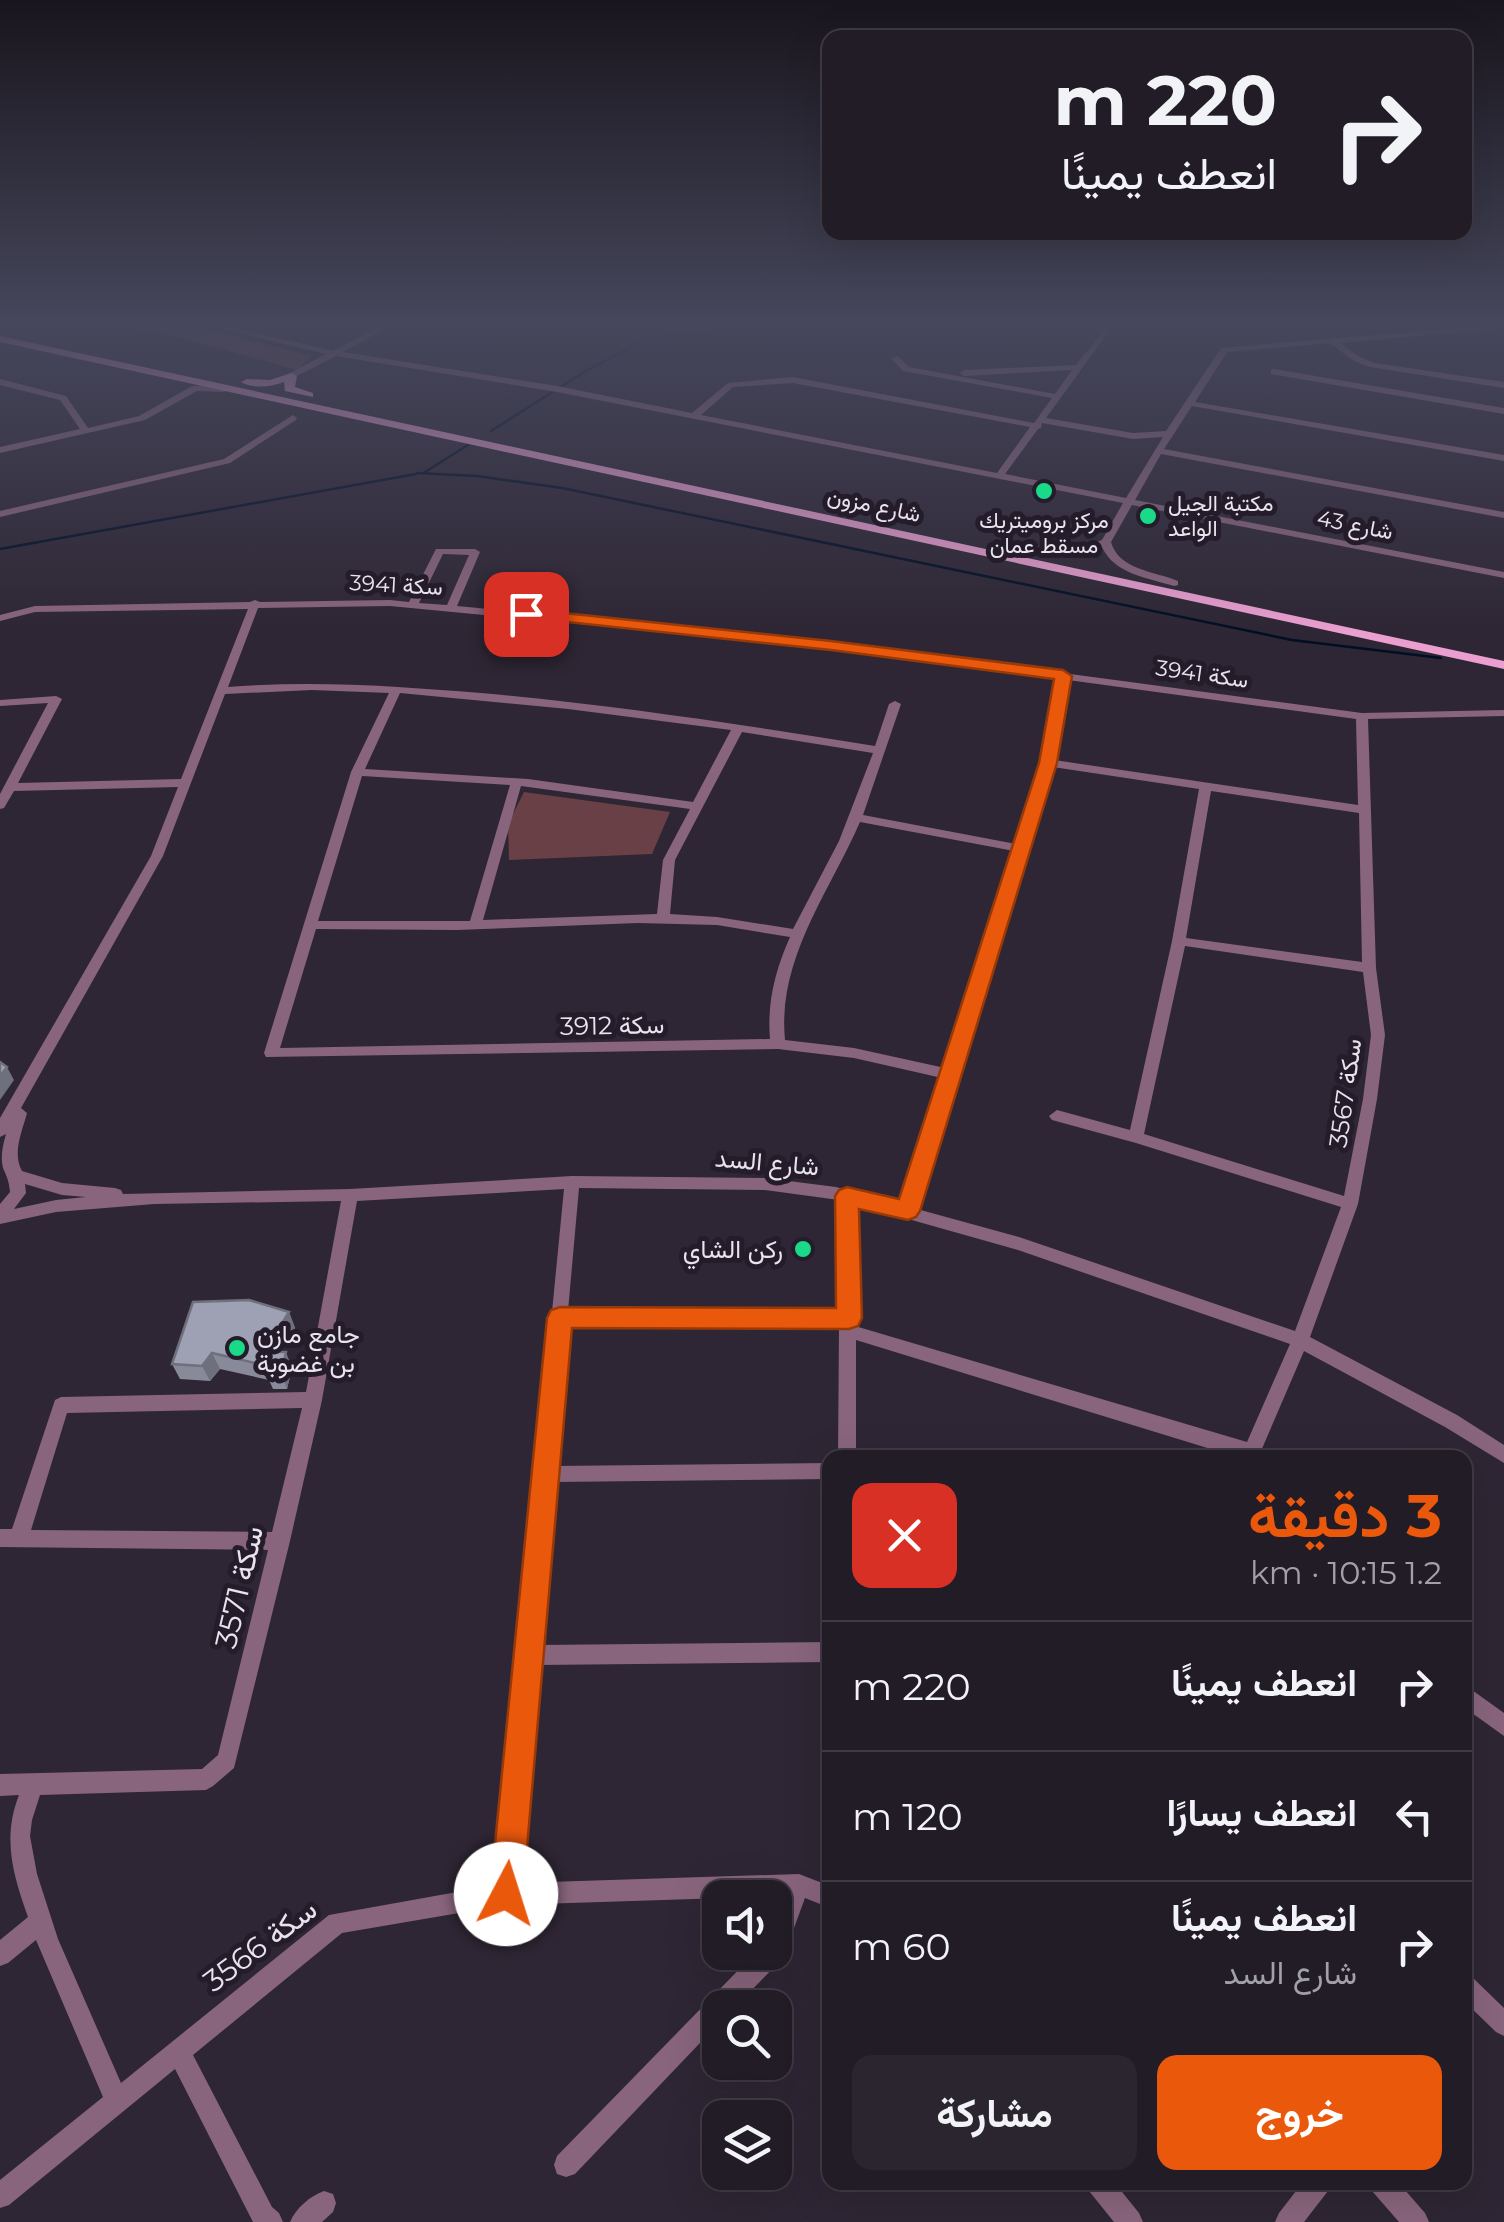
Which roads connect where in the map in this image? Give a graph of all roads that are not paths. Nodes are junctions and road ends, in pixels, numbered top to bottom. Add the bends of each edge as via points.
1 (82, 426) edge
2 (109, 426) edge
3 (281, 426) edge
4 (406, 426) edge
5 (441, 426) edge
6 (743, 426) edge
7 (1038, 426) edge
8 (1059, 426) edge
9 (1174, 426) edge
10 (1315, 426) edge
11 (86, 431) junction
12 (1169, 434) junction
13 (0, 450) edge
14 (1158, 451) junction
15 (1504, 458) edge
16 (999, 476) junction
17 (1128, 501) junction
18 (0, 514) edge
19 (1504, 515) edge
20 (1106, 542) junction
21 (1001, 546) junction
22 (1504, 576) edge
23 (1174, 583) junction
24 (255, 603) junction
25 (413, 605) junction
26 (451, 608) junction
27 (0, 618) edge
28 (1504, 655) edge
29 (1504, 665) edge
30 (1063, 676) junction
31 (396, 689) junction
32 (221, 691) junction
33 (0, 703) edge
34 (895, 704) dead end
35 (1504, 713) edge
36 (1362, 716) junction
37 (739, 727) junction
38 (879, 750) junction
39 (1048, 763) junction
40 (357, 772) junction
41 (516, 782) junction
42 (185, 783) junction
43 (1206, 786) junction
44 (11, 787) junction
45 (0, 805) edge
46 (698, 807) junction
47 (1364, 810) junction
48 (856, 816) junction
49 (1022, 849) junction
50 (663, 916) junction
51 (310, 925) junction
52 (474, 925) junction
53 (798, 934) junction
54 (1179, 941) junction
55 (1369, 968) junction
56 (778, 1044) junction
57 (951, 1075) junction
58 (26, 1090) junction
59 (1058, 1116) dead end
60 (0, 1131) edge
61 (1136, 1137) junction
62 (9, 1169) edge
63 (572, 1182) junction
64 (350, 1195) junction
65 (847, 1196) junction
66 (154, 1198) junction
67 (1350, 1204) junction
68 (908, 1211) junction
69 (0, 1216) edge
70 (560, 1318) junction
71 (849, 1325) junction
72 (1300, 1340) junction
73 (314, 1400) junction
74 (847, 1450) edge
75 (1238, 1450) edge
76 (1252, 1450) edge
77 (1504, 1455) edge
78 (822, 1471) edge
79 (545, 1474) junction
80 (10, 1537) edge
81 (281, 1541) junction
82 (822, 1652) edge
83 (528, 1655) junction
84 (1472, 1701) edge
85 (1504, 1726) edge
86 (34, 1784) junction
87 (0, 1785) edge
88 (799, 1885) junction
89 (506, 1894) junction
90 (822, 1895) edge
91 (792, 1903) edge
92 (42, 1920) junction
93 (0, 1955) edge
94 (756, 1970) edge
95 (1472, 1993) edge
96 (1504, 2024) edge
97 (178, 2050) junction
98 (116, 2099) junction
99 (566, 2165) dead end
100 (1104, 2190) edge
101 (1312, 2190) edge
102 (1388, 2190) edge
103 (0, 2196) edge
104 (324, 2203) dead end
105 (270, 2222) edge
106 (302, 2222) edge
107 (1130, 2222) edge
108 (1288, 2222) edge
109 (1416, 2222) edge

1 - 11 street
2 - 11 street
3 - 18 street via 227,461
4 - 29 main road, شارع مزون
5 - 21 main road, شارع مزون
6 - 16 street, شارع 43
7 - 16 street
8 - 12 street
9 - 12 street
10 - 15 street
11 - 13 street
12 - 14 street
14 - 17 street
14 - 19 street
16 - 17 street, شارع 43
17 - 20 street
17 - 22 street, شارع 43
20 - 21 street via 1076,553
20 - 23 street via 1116,562
21 - 23 main road, شارع مزون
23 - 28 main road, شارع مزون
24 - 25 street, سكة 3941
24 - 27 street, سكة 3941 via 35,609
24 - 32 street
25 - 26 street, سكة 3941
25 - 26 street via 440,550 475,552
26 - 30 street, سكة 3941 via 812,643
30 - 36 street, سكة 3941
30 - 39 street
31 - 32 street
31 - 37 street
31 - 40 street
32 - 42 street
33 - 44 street via 56,699
34 - 38 street
35 - 36 street, سكة 3941
36 - 47 street, سكة 3567
37 - 38 street
37 - 46 street
38 - 48 street
39 - 43 street
39 - 49 street
40 - 41 street
40 - 51 street
41 - 46 street
41 - 52 street
42 - 44 street
42 - 58 street via 157,856
43 - 47 street
43 - 54 street
44 - 45 street
46 - 50 street via 669,860
47 - 55 street, سكة 3567
48 - 49 street
48 - 53 street
49 - 57 street
50 - 52 street
50 - 53 street
51 - 52 street
51 - 56 street, سكة 3912 via 271,1053
53 - 56 street via 775,1006
54 - 55 street
54 - 61 street
55 - 67 street, سكة 3567 via 1378,1036
56 - 57 street, سكة 3912
57 - 68 street
58 - 60 street
58 - 62 street
59 - 61 street
61 - 67 street
62 - 66 street, شارع السد via 62,1188
62 - 69 street via 18,1193
63 - 64 street, شارع السد
63 - 65 street, شارع السد via 766,1184
63 - 70 street
64 - 66 street, شارع السد
64 - 73 street, سكة 3571
65 - 68 street, شارع السد
65 - 71 street
66 - 69 street, شارع السد
67 - 72 street, سكة 3567
68 - 72 street, شارع السد
70 - 71 street
70 - 79 street
71 - 74 street
71 - 75 street
72 - 76 street, سكة 3567
72 - 77 street, شارع السد
73 - 80 street via 61,1405
73 - 81 street, سكة 3571
78 - 79 street
79 - 83 street
80 - 81 street
81 - 86 street, سكة 3571 via 234,1744 218,1772 188,1781
82 - 83 street
83 - 89 street
84 - 85 street
86 - 87 street, سكة 3571
86 - 92 street via 22,1812 20,1842
88 - 89 street, سكة 3566
88 - 90 street, سكة 3566
88 - 91 street
89 - 97 street, سكة 3566 via 337,1923
92 - 93 street
92 - 98 street
94 - 99 street
95 - 96 street
97 - 98 street, سكة 3566
97 - 105 street
98 - 103 street, سكة 3566
100 - 107 street
101 - 108 street
102 - 109 street
104 - 106 street

